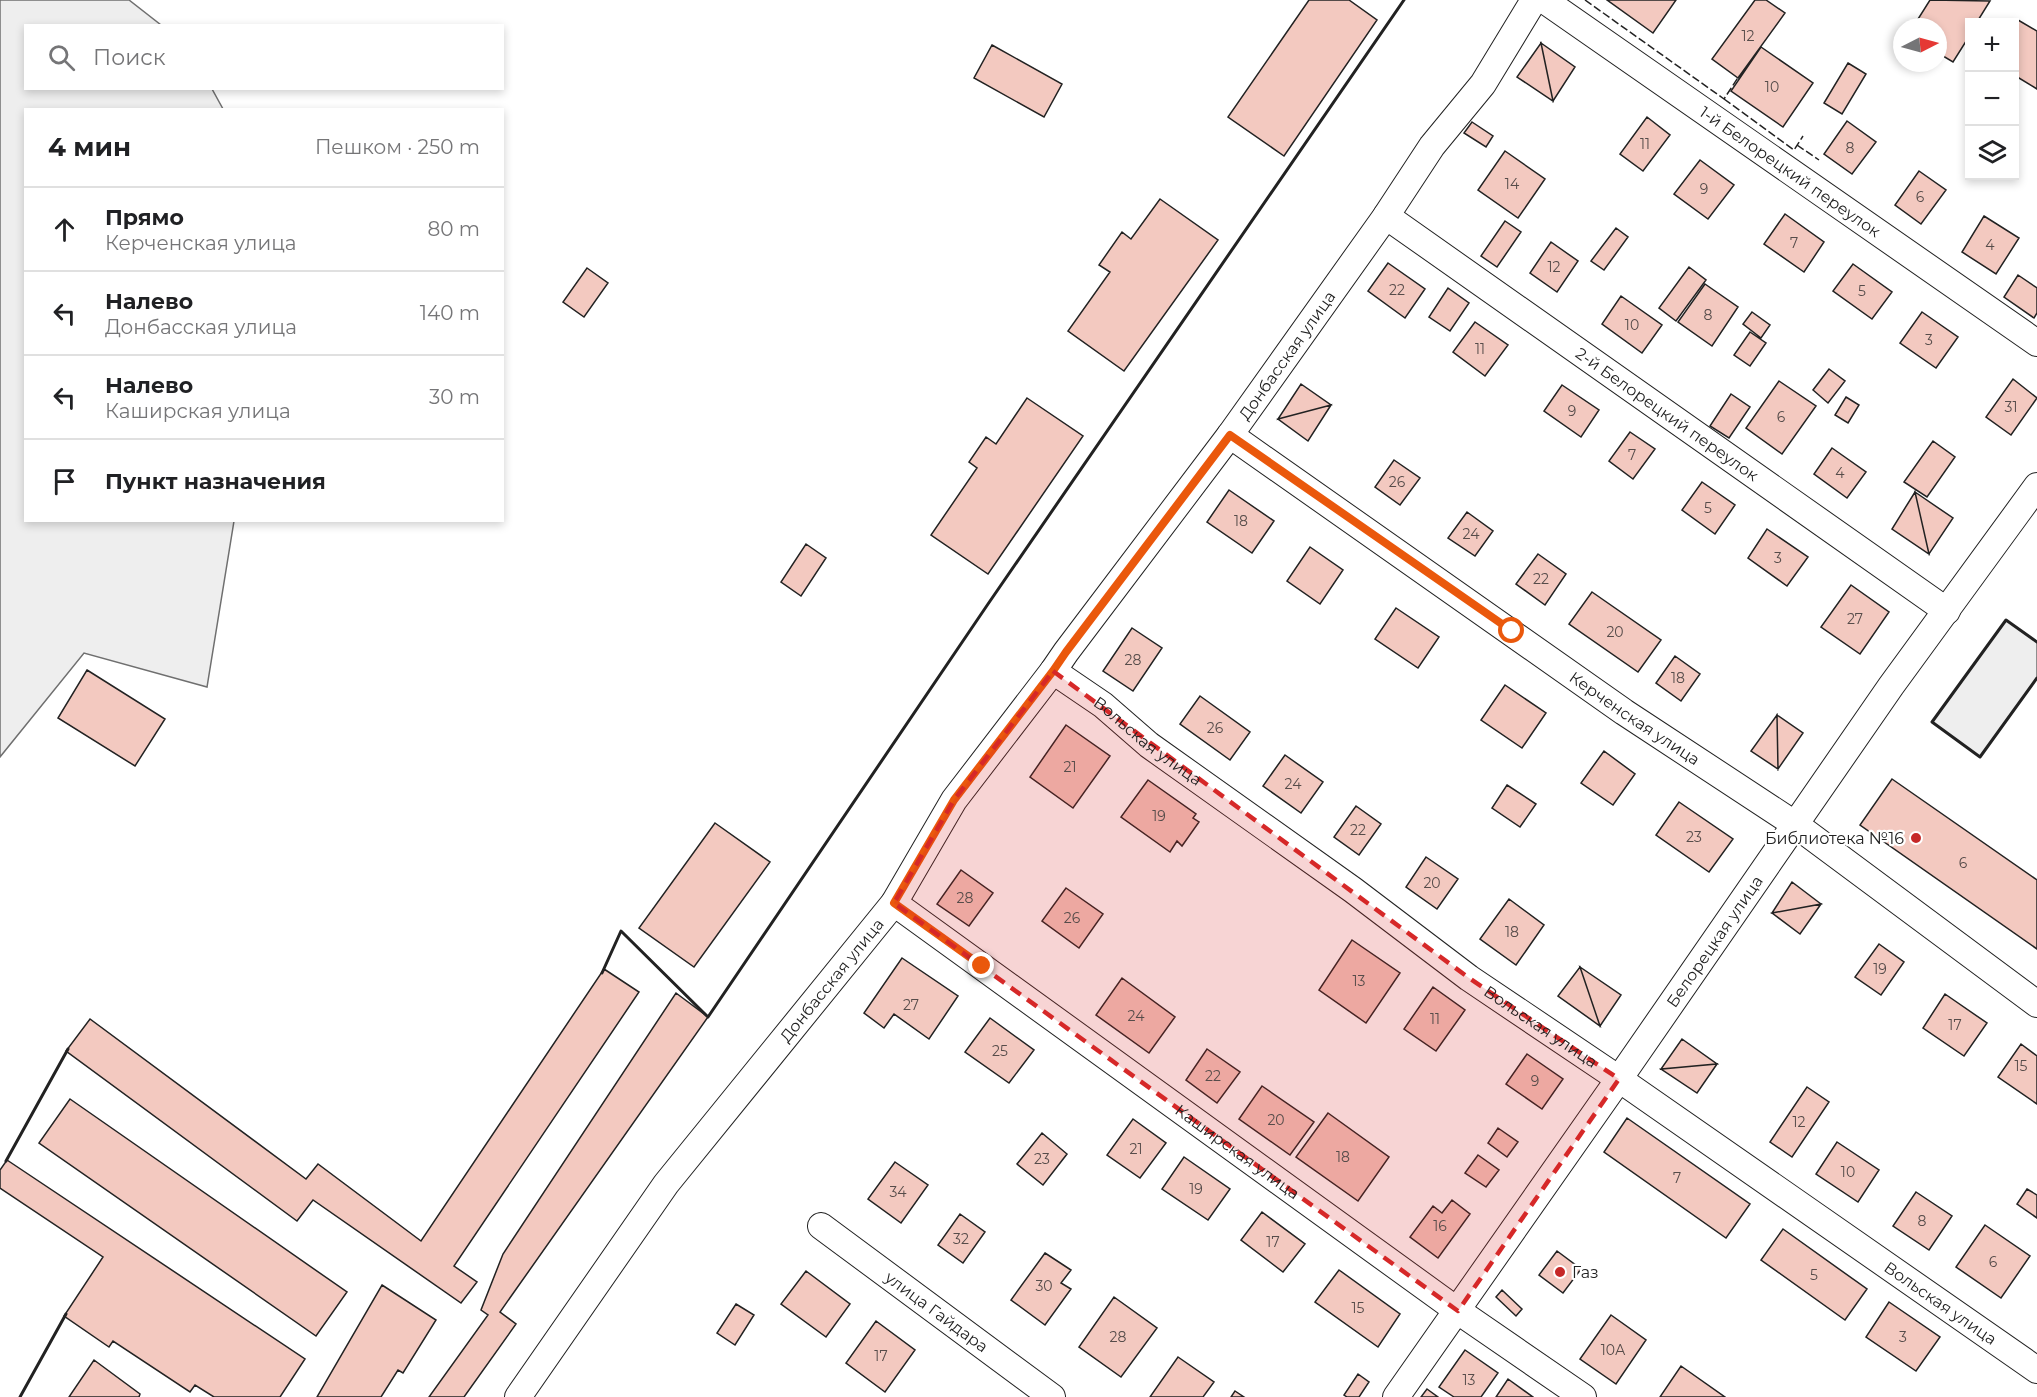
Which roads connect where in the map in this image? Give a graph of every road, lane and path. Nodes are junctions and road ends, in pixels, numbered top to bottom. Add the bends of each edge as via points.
1 (1534, 0) edge
2 (1544, 0) edge
3 (1386, 216) junction
4 (2037, 343) edge
5 (1230, 435) junction
6 (2037, 486) edge
7 (1947, 611) junction
8 (1053, 671) junction
9 (1796, 825) junction
10 (894, 903) junction
11 (2037, 1004) edge
12 (1620, 1079) junction
13 (821, 1226) dead end
14 (1458, 1311) junction
15 (2037, 1370) edge
16 (518, 1397) edge
17 (1052, 1397) edge
18 (1396, 1397) edge
19 (1583, 1397) edge

1 - 3 street, Донбасская улица via 1483,84 1432,146
2 - 4 street, 1-й Белорецкий переулок
3 - 5 street, Донбасская улица
3 - 7 street, 2-й Белорецкий переулок
5 - 8 street, Донбасская улица
5 - 9 street, Керченская улица via 1624,712
6 - 7 street, Белорецкая улица
7 - 9 street, Белорецкая улица
8 - 10 street, Донбасская улица via 954,800
8 - 12 street, Вольская улица via 1469,978
9 - 11 street, Керченская улица
9 - 12 street, Белорецкая улица
10 - 14 street, Каширская улица
10 - 16 street, Донбасская улица via 666,1184
12 - 14 street, Белорецкая улица
12 - 15 street, Вольская улица
13 - 17 street, улица Гайдара
14 - 18 street, Белорецкая улица
14 - 19 street, Каширская улица

